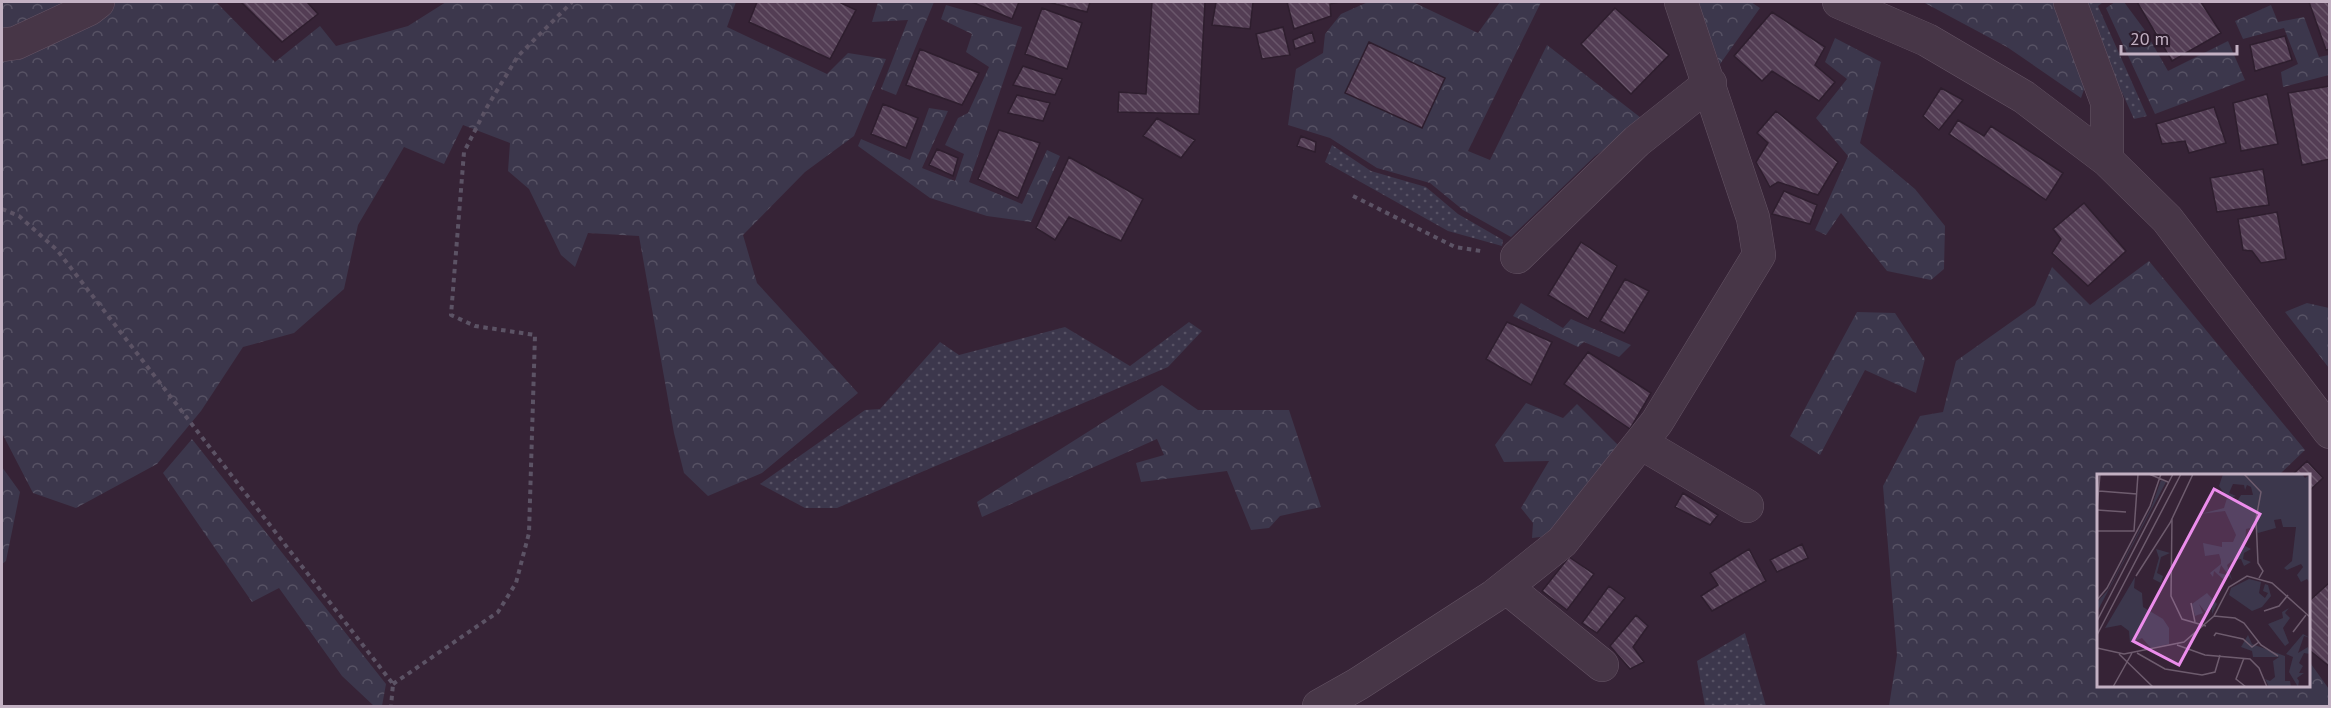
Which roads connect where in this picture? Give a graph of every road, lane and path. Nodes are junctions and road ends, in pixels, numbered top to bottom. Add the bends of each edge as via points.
1 (98, 2) edge
2 (572, 2) edge
3 (1681, 2) edge
4 (1839, 2) edge
5 (2070, 2) edge
6 (2, 45) edge
7 (1710, 83) junction
8 (2107, 160) junction
9 (1353, 196) dead end
10 (2, 209) edge
11 (1517, 257) joint
12 (2330, 432) edge
13 (1641, 443) junction
14 (1747, 506) dead end
15 (1506, 587) junction
16 (1602, 665) dead end
17 (393, 684) junction
18 (391, 706) edge
19 (1319, 706) edge

1 - 6 street via 16,43
2 - 17 path via 518,56 464,152 451,315 475,326 535,335 529,532 516,583 498,612
3 - 7 street
4 - 8 street via 1927,40 2024,97
5 - 8 street via 2107,102
7 - 11 street via 1637,141
7 - 13 street via 1753,218 1759,255
8 - 12 street via 2167,219
9 - 11 path via 1455,247
10 - 17 path via 19,216 57,249
13 - 14 street
13 - 15 street via 1562,542
15 - 16 street
15 - 19 street
17 - 18 path

